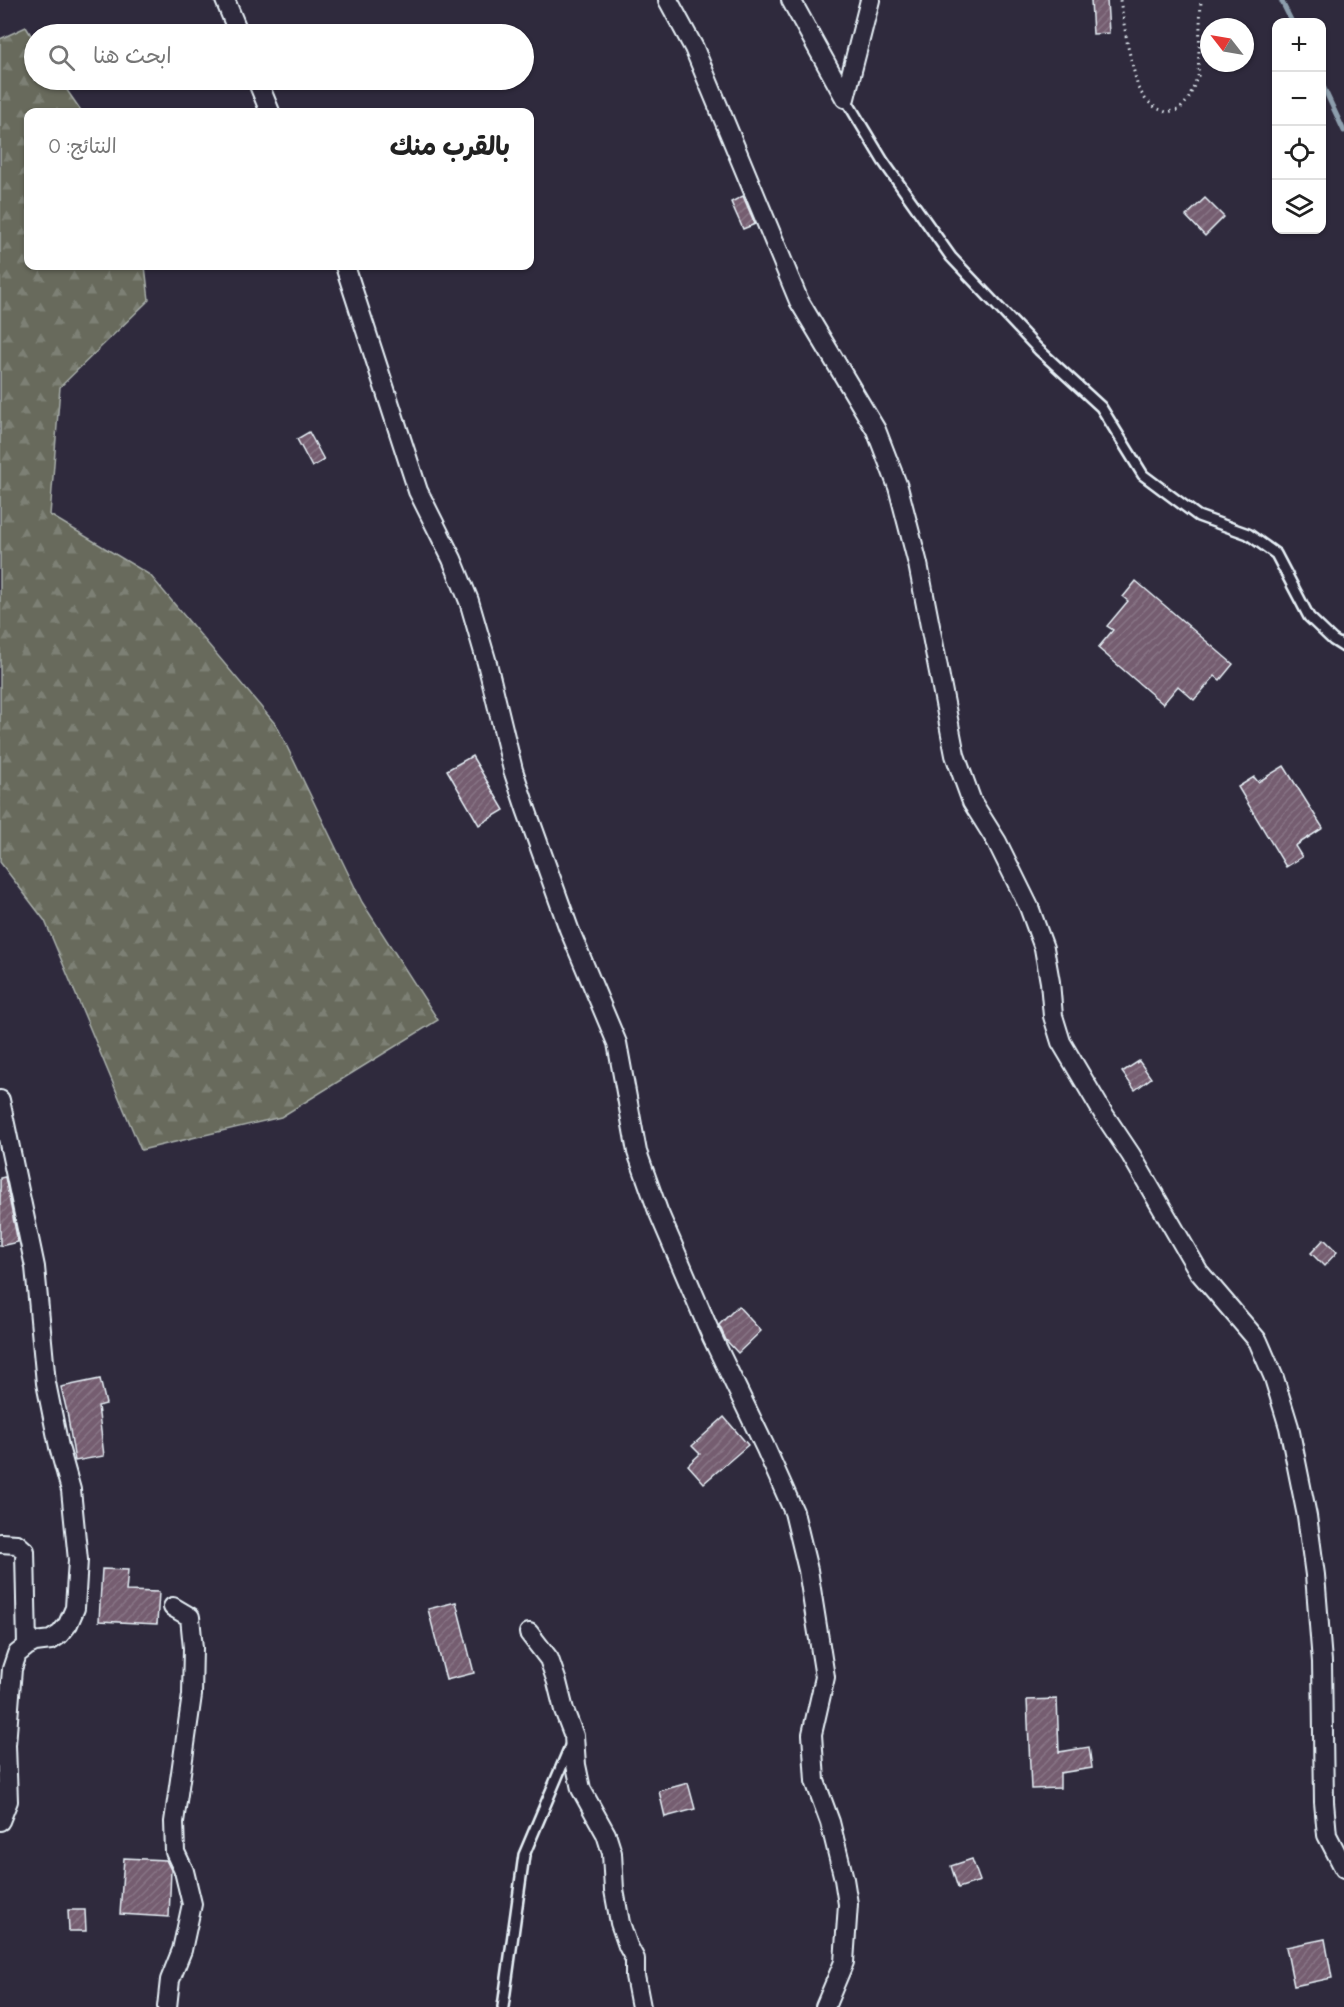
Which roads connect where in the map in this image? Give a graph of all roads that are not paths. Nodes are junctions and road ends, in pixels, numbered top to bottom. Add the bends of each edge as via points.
1 (225, 0) edge
2 (668, 0) edge
3 (791, 0) edge
4 (870, 0) edge
5 (235, 24) edge
6 (261, 90) edge
7 (845, 98) junction
8 (268, 108) edge
9 (346, 270) edge
10 (1344, 647) edge
11 (0, 1100) edge
12 (0, 1543) edge
13 (173, 1607) dead end
14 (529, 1634) dead end
15 (27, 1646) junction
16 (574, 1736) junction
17 (0, 1821) edge
18 (1344, 1868) edge
19 (167, 2007) edge
20 (503, 2007) edge
21 (641, 2007) edge
22 (825, 2007) edge

1 - 5 street
2 - 18 street via 694,48 799,301 876,430 898,487 918,564 955,755 972,802 1029,907 1044,948 1053,1016 1061,1042 1199,1272 1258,1341 1274,1378 1289,1427 1312,1551 1322,1662 1327,1835
3 - 7 street
4 - 7 street
6 - 8 street
7 - 10 lane via 883,161 951,257 1039,350 1101,407 1143,475 1198,516 1248,534 1275,554 1309,617
9 - 22 street via 418,491 469,601 526,809 569,929 617,1043 637,1152 658,1211 794,1512 808,1570 825,1677 812,1734 815,1781 830,1822 848,1904 844,1962
11 - 15 street via 35,1267 46,1383 71,1490 78,1560 75,1608 68,1624 51,1640
12 - 15 street via 17,1544 25,1551
13 - 19 street via 190,1617 193,1648 192,1695 174,1822 175,1852 192,1904 182,1950 170,1980
14 - 16 street via 549,1659
15 - 17 street via 17,1654 12,1670 6,1745 8,1801
16 - 20 lane via 524,1855
16 - 21 street via 581,1790 606,1834 612,1853 620,1923 635,1959

